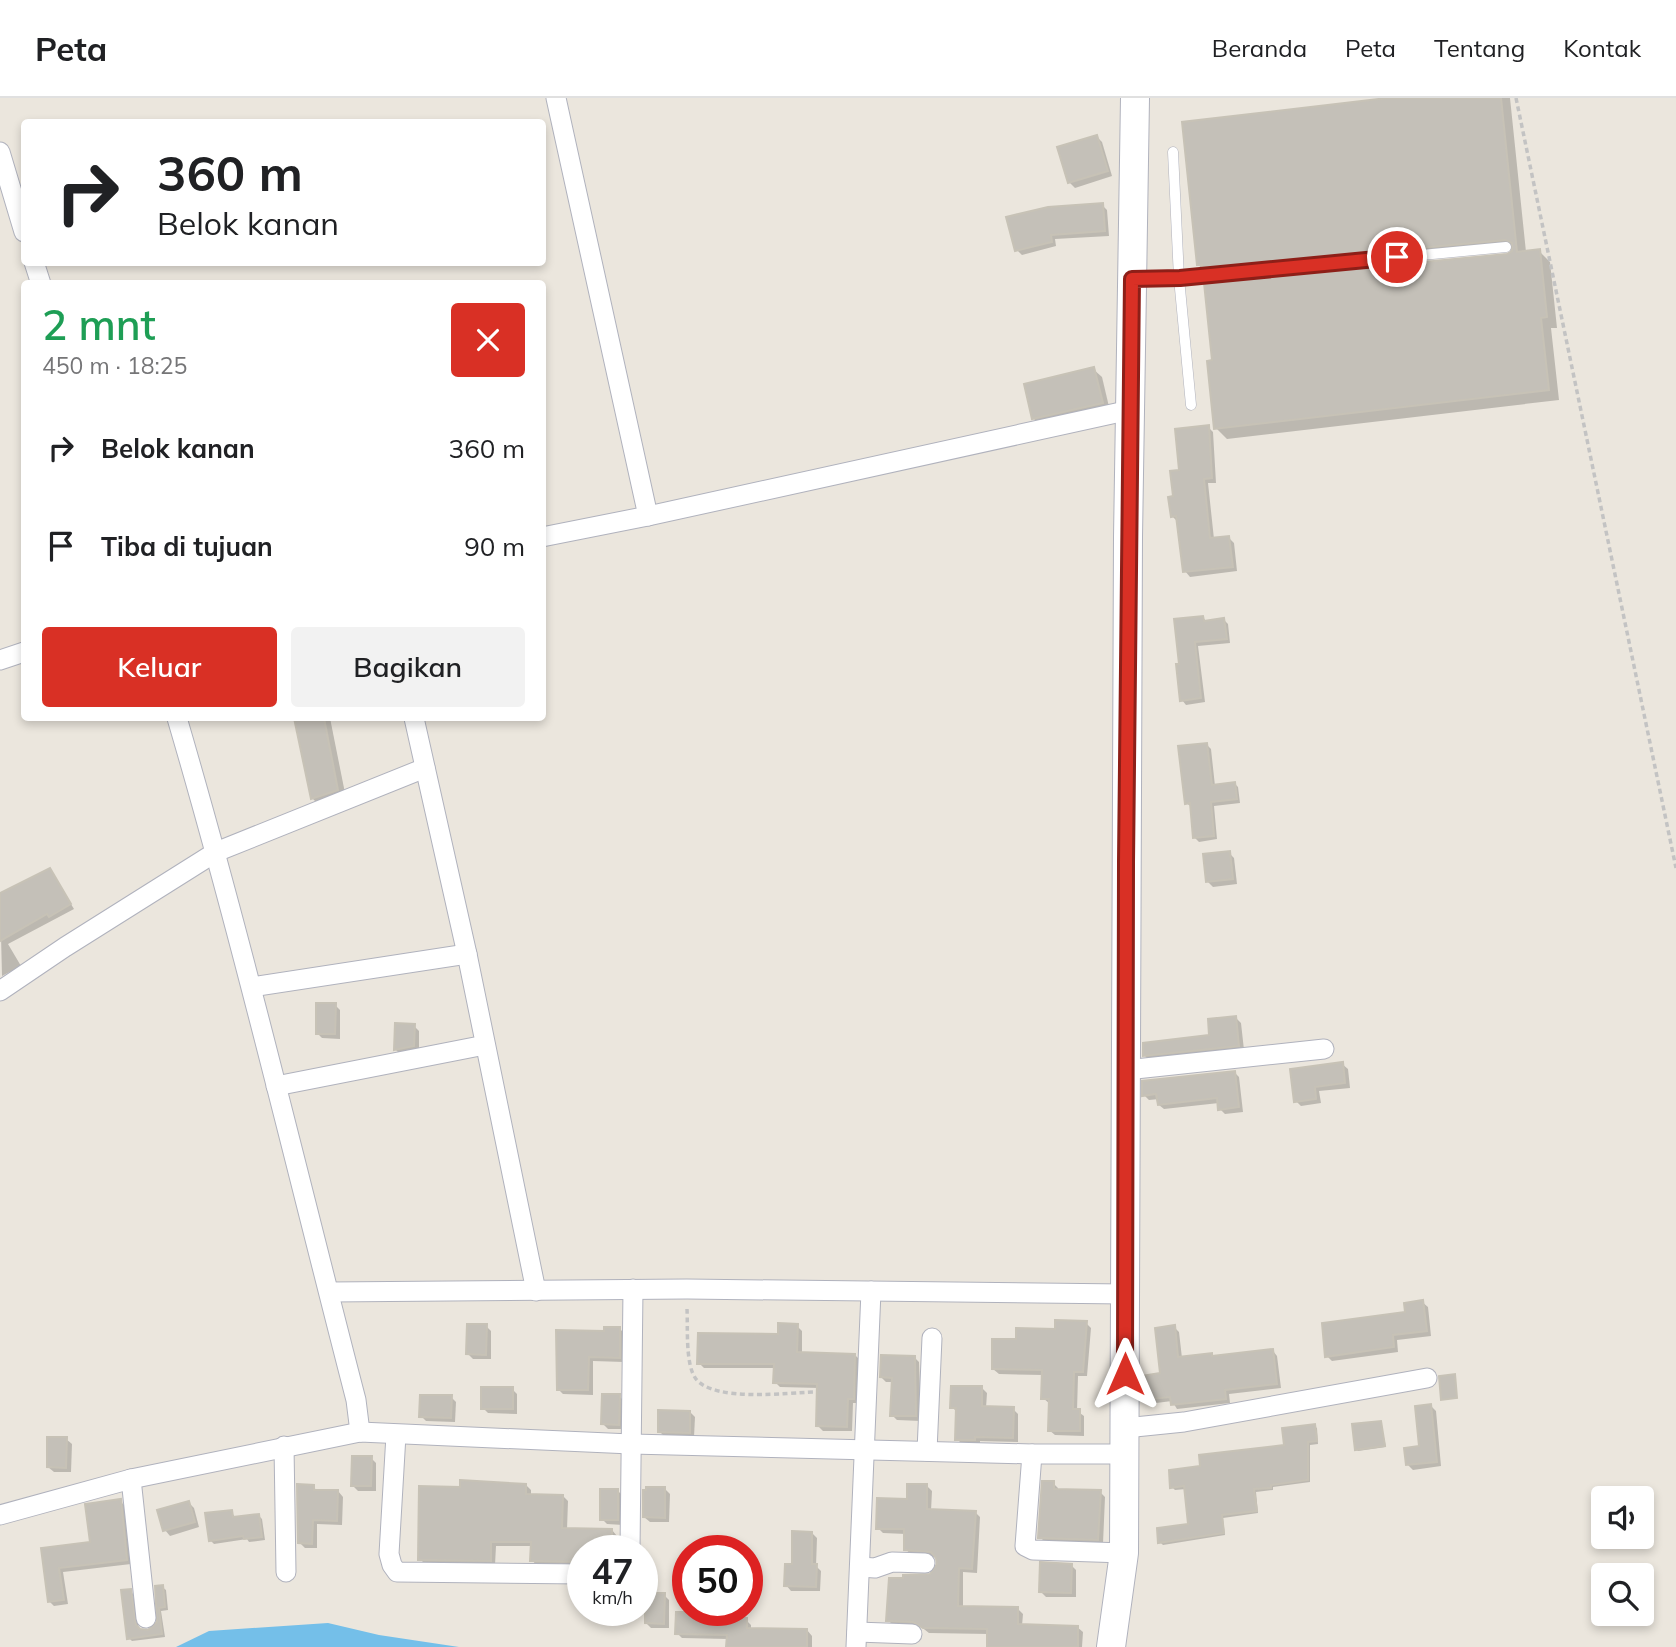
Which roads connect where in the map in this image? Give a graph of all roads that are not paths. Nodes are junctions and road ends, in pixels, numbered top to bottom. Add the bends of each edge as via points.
1 (556, 98) edge
2 (1135, 98) edge
3 (0, 152) edge
4 (1173, 152) dead end
5 (8, 208) edge
6 (21, 228) edge
7 (1506, 247) dead end
8 (1180, 278) junction
9 (1132, 279) junction
10 (1191, 405) dead end
11 (1130, 410) junction
12 (648, 516) junction
13 (546, 536) edge
14 (21, 653) edge
15 (0, 660) edge
16 (178, 721) edge
17 (415, 721) edge
18 (425, 768) junction
19 (216, 852) junction
20 (467, 954) junction
21 (252, 987) junction
22 (0, 991) edge
23 (485, 1045) junction
24 (1324, 1049) dead end
25 (1126, 1070) junction
26 (276, 1086) junction
27 (633, 1289) junction
28 (536, 1291) junction
29 (871, 1291) junction
30 (330, 1292) junction
31 (1125, 1294) junction
32 (932, 1338) dead end
33 (1427, 1378) dead end
34 (360, 1432) junction
35 (396, 1434) junction
36 (1125, 1441) junction
37 (631, 1444) junction
38 (284, 1446) junction
39 (864, 1450) junction
40 (927, 1451) junction
41 (1032, 1454) junction
42 (131, 1479) junction
43 (0, 1515) edge
44 (631, 1535) edge
45 (1124, 1553) junction
46 (925, 1563) dead end
47 (860, 1567) junction
48 (286, 1572) dead end
49 (567, 1574) edge
50 (146, 1618) dead end
51 (912, 1634) dead end
52 (856, 1639) edge
53 (1111, 1647) edge

1 - 12 street
2 - 9 main road
3 - 5 street
4 - 8 lane
5 - 6 street
7 - 8 lane
8 - 9 lane
8 - 10 lane
9 - 11 main road
11 - 12 street
11 - 25 main road
12 - 13 street
14 - 15 street
16 - 19 street
17 - 18 street
18 - 19 street
18 - 20 street
19 - 21 street
19 - 22 street
20 - 21 street
20 - 23 street
21 - 26 street
23 - 26 street
23 - 28 street
24 - 25 street
25 - 31 main road
26 - 30 street
27 - 28 street
27 - 29 street
27 - 37 street
28 - 30 street
29 - 31 street
29 - 39 street
30 - 34 street
31 - 36 main road
32 - 40 street
33 - 36 street via 1184,1422
34 - 35 street
34 - 38 street
35 - 37 street
35 - 49 street via 389,1554 397,1572
36 - 41 street
36 - 45 main road
37 - 39 street
37 - 44 street
38 - 42 street
38 - 48 street
39 - 40 street
39 - 47 street
40 - 41 street
41 - 45 street via 1025,1546
42 - 43 street
42 - 50 street
45 - 53 main road
46 - 47 street
47 - 52 street
51 - 52 street

